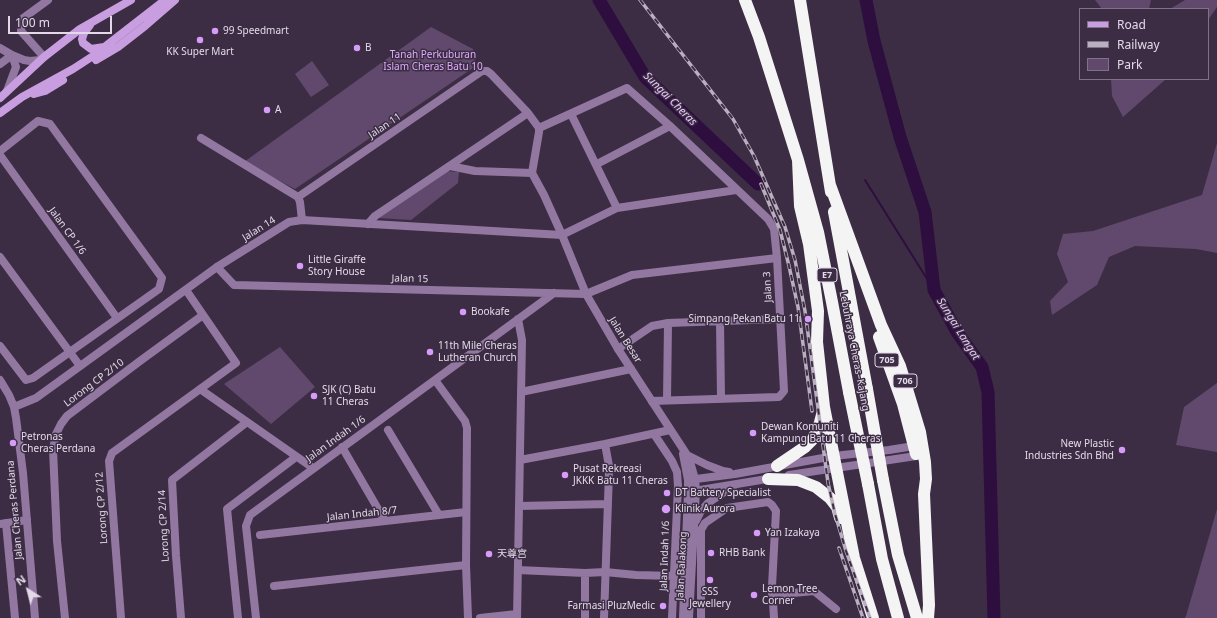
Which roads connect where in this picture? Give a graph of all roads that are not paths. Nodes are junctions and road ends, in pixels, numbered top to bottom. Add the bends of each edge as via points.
1 (48, 0) edge
2 (131, 0) edge
3 (165, 0) edge
4 (175, 0) edge
5 (745, 0) edge
6 (800, 0) edge
7 (91, 22) junction
8 (108, 45) junction
9 (0, 48) edge
10 (12, 55) junction
11 (42, 58) junction
12 (0, 64) edge
13 (7, 92) junction
14 (22, 97) junction
15 (0, 98) edge
16 (0, 113) edge
17 (528, 113) junction
18 (572, 114) junction
19 (670, 126) junction
20 (539, 128) junction
21 (201, 138) dead end
22 (0, 151) edge
23 (0, 155) edge
24 (798, 160) junction
25 (597, 164) junction
26 (450, 166) junction
27 (532, 173) junction
28 (830, 185) junction
29 (736, 190) junction
30 (298, 197) junction
31 (617, 208) junction
32 (302, 220) junction
33 (368, 224) junction
34 (562, 235) junction
35 (0, 257) edge
36 (777, 258) junction
37 (217, 267) junction
38 (862, 274) junction
39 (186, 290) junction
40 (554, 293) junction
41 (586, 294) junction
42 (203, 315) junction
43 (117, 318) junction
44 (518, 319) junction
45 (780, 319) junction
46 (720, 321) junction
47 (668, 323) junction
48 (0, 346) edge
49 (618, 349) junction
50 (70, 352) junction
51 (80, 366) junction
52 (631, 369) junction
53 (0, 380) edge
54 (436, 380) junction
55 (200, 389) junction
56 (521, 392) junction
57 (721, 399) junction
58 (667, 400) junction
59 (652, 401) junction
60 (824, 407) junction
61 (14, 408) junction
62 (247, 422) junction
63 (388, 430) dead end
64 (670, 430) junction
65 (654, 434) junction
66 (606, 444) junction
67 (342, 447) junction
68 (915, 451) junction
69 (685, 452) junction
70 (834, 456) junction
71 (296, 457) junction
72 (520, 460) junction
73 (777, 466) junction
74 (312, 468) junction
75 (836, 468) junction
76 (735, 474) junction
77 (692, 479) junction
78 (768, 479) junction
79 (739, 483) junction
80 (692, 491) junction
81 (722, 493) junction
82 (924, 494) junction
83 (608, 504) junction
84 (519, 506) junction
85 (726, 508) junction
86 (466, 512) junction
87 (439, 515) junction
88 (27, 520) junction
89 (385, 521) junction
90 (3, 523) edge
91 (694, 525) junction
92 (260, 535) dead end
93 (854, 558) junction
94 (466, 565) junction
95 (518, 570) junction
96 (605, 572) junction
97 (585, 573) junction
98 (674, 576) junction
99 (274, 586) dead end
100 (772, 595) junction
101 (892, 597) junction
102 (928, 605) junction
103 (836, 609) dead end
104 (517, 616) edge
105 (500, 617) edge
106 (15, 618) edge
107 (35, 618) edge
108 (65, 618) edge
109 (121, 618) edge
110 (181, 618) edge
111 (238, 618) edge
112 (256, 618) edge
113 (468, 618) edge
114 (480, 618) edge
115 (585, 618) edge
116 (604, 618) edge
117 (672, 618) edge
118 (683, 618) edge
119 (689, 618) edge
120 (701, 618) edge
121 (774, 618) edge
122 (873, 618) edge
123 (894, 618) edge
124 (898, 618) edge
125 (917, 618) edge
126 (928, 618) edge
127 (933, 618) edge

1 - 11 street via 22,20 21,31
2 - 7 main road
3 - 8 main road
4 - 14 main road via 118,47 45,91
5 - 24 highway, Lebuhraya Cheras–Kajang / E7
6 - 28 highway, Lebuhraya Cheras–Kajang / E7
7 - 8 main road via 84,32 83,43 90,49
7 - 11 main road
8 - 14 main road via 73,69
9 - 10 street
10 - 11 street via 30,61
10 - 12 street
10 - 13 street via 16,67
11 - 13 main road
13 - 15 main road
14 - 16 main road
17 - 20 street
17 - 26 street
17 - 30 street, Jalan 11 via 491,74 482,71
18 - 19 street, Jalan 3 via 627,88
18 - 20 street
18 - 25 street
19 - 25 street
19 - 29 street, Jalan 3
20 - 27 street
21 - 30 street
22 - 43 street via 38,121 50,124 162,278 159,289
23 - 43 street, Jalan CP 1/6
24 - 60 highway via 800,206 809,244 818,311 817,342
24 - 101 highway, Lebuhraya Cheras–Kajang / E7, bridge via 818,232 882,559
25 - 31 street
26 - 27 street via 475,171
26 - 33 street via 375,216
27 - 34 street, Jalan Besar
28 - 38 highway
28 - 125 highway, Lebuhraya Cheras–Kajang / E7, bridge via 898,555
29 - 31 street
29 - 36 street, Jalan 3 via 771,223 776,239
30 - 32 street
31 - 34 street
32 - 33 street, Jalan 14
32 - 37 street, Jalan 14 via 289,222
33 - 34 street, Jalan 14
34 - 41 street, Jalan Besar
35 - 50 street
36 - 41 street via 632,275
36 - 45 street, Jalan 3
37 - 39 street, Jalan 14
37 - 40 street, Jalan 15 via 234,285
38 - 68 highway, 705
38 - 82 highway, 706 via 900,366 912,403 925,462
39 - 42 street
39 - 51 street, Jalan 14
40 - 41 street, Jalan 15
40 - 44 street, Jalan Indah 1/6
41 - 49 street, Jalan Besar
42 - 55 street, Lorong CP 2/12 via 236,363
42 - 108 street, Lorong CP 2/10 via 67,416 56,434 53,449 57,534
43 - 50 street
44 - 54 street, Jalan Indah 1/6
44 - 56 street via 522,340
45 - 46 street
45 - 57 street, Jalan 3 via 784,391 779,397
46 - 47 street
46 - 57 street
47 - 49 street via 652,326
47 - 58 street
48 - 50 street via 26,380 33,378
49 - 52 street, Jalan Besar
50 - 51 street
51 - 61 street, Jalan 14 via 36,398
52 - 56 street
52 - 59 street, Jalan Besar
53 - 61 street, Jalan Cheras Perdana
54 - 67 street, Jalan Indah 1/6
54 - 86 street via 465,421 467,428
55 - 62 street
55 - 109 street, Lorong CP 2/12 via 112,453 109,461
56 - 72 street
57 - 58 street
58 - 59 street
59 - 64 street, Jalan Besar
60 - 70 highway
60 - 73 highway via 813,439
61 - 88 street, Jalan Cheras Perdana
62 - 71 street
62 - 110 street, Lorong CP 2/14 via 172,480
63 - 87 street
64 - 65 street
64 - 69 street, Jalan Besar
65 - 66 street
65 - 98 street, Jalan Indah 1/6 via 677,472
66 - 72 street
66 - 83 street via 609,466
67 - 74 street, Jalan Indah 1/6
67 - 89 street
68 - 70 street via 889,450
68 - 75 street
68 - 82 highway
69 - 76 street via 707,465
69 - 77 street, Jalan Besar via 691,464
70 - 73 street
70 - 75 highway
71 - 74 street
71 - 111 street via 227,509
72 - 84 street
73 - 76 street
74 - 112 street, Jalan Indah 1/6 via 250,515 246,526
75 - 78 street
75 - 93 highway
76 - 77 street
77 - 80 street
78 - 79 street
78 - 93 highway via 798,480 816,486 826,495 836,507 846,542
79 - 80 street
79 - 81 street
80 - 91 street, Jalan Balakong
80 - 118 street, Jalan Balakong
81 - 85 street
81 - 91 street via 708,503
82 - 102 highway
83 - 84 street
83 - 96 street
84 - 95 street
85 - 100 street via 768,502 776,511
85 - 120 street via 705,523 701,530
86 - 87 street, Jalan Indah 8/7
86 - 94 street
87 - 89 street, Jalan Indah 8/7
88 - 90 street
88 - 107 street, Jalan Cheras Perdana
89 - 92 street, Jalan Indah 8/7
90 - 106 street
91 - 119 street, Jalan Balakong
93 - 122 highway
94 - 99 street
94 - 113 street
95 - 97 street
95 - 104 street
96 - 97 street
96 - 98 street
96 - 116 street
97 - 115 street
98 - 117 street, Jalan Indah 1/6
100 - 103 street via 814,592
100 - 121 street
101 - 123 highway
101 - 124 highway, Lebuhraya Cheras–Kajang / E7
102 - 126 highway
102 - 127 highway
104 - 105 street
105 - 114 street

